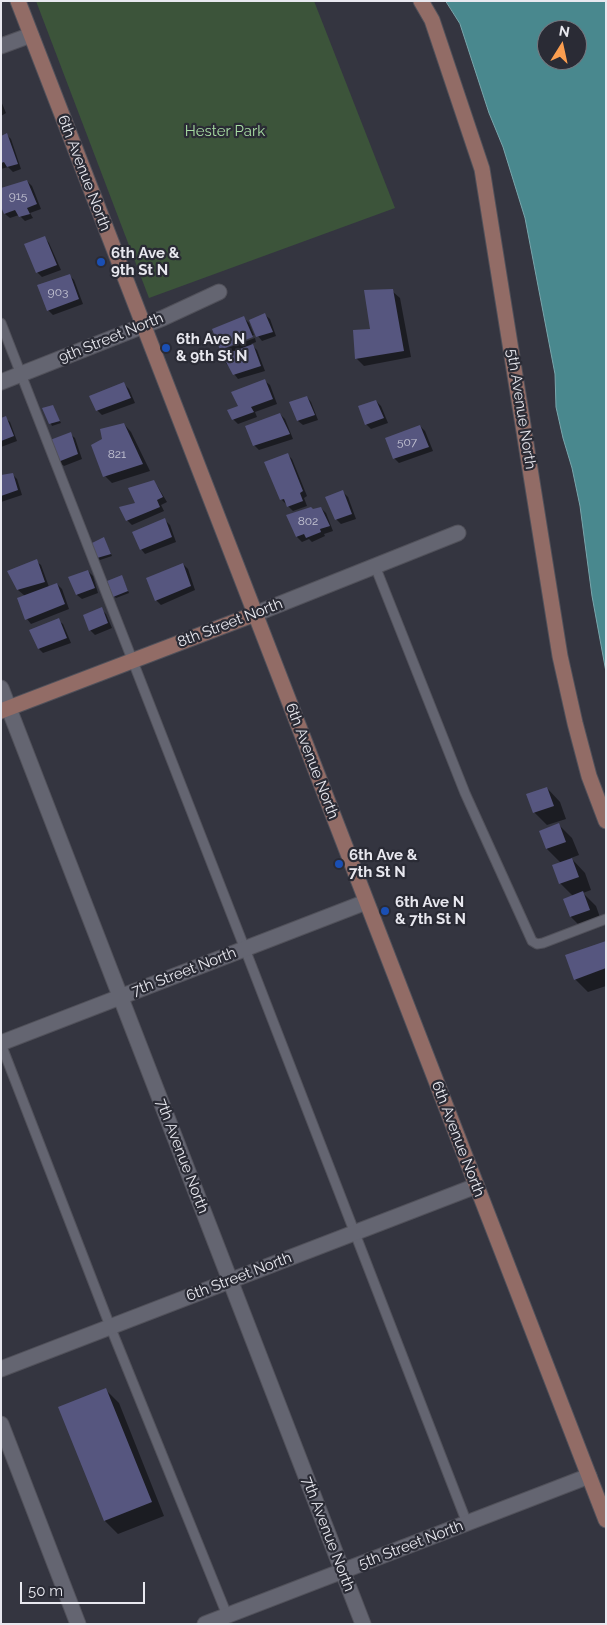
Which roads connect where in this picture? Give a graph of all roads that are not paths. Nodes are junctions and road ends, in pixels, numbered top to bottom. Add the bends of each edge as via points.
1 (18, 1) edge
2 (420, 1) edge
3 (31, 35) junction
4 (1, 46) edge
5 (219, 292) dead end
6 (1, 323) edge
7 (143, 326) junction
8 (21, 374) junction
9 (1, 382) edge
10 (458, 533) dead end
11 (375, 566) junction
12 (255, 614) junction
13 (133, 660) junction
14 (1, 688) edge
15 (5, 709) edge
16 (606, 821) edge
17 (366, 902) junction
18 (606, 919) edge
19 (246, 949) junction
20 (121, 997) junction
21 (1, 1043) edge
22 (476, 1186) junction
23 (354, 1233) junction
24 (230, 1280) junction
25 (110, 1326) junction
26 (1, 1368) edge
27 (1, 1424) edge
28 (588, 1476) junction
29 (606, 1520) edge
30 (467, 1523) junction
31 (343, 1571) junction
32 (227, 1615) junction
33 (78, 1624) edge
34 (205, 1624) edge
35 (363, 1624) edge

1 - 3 street, 6th Avenue North
2 - 16 street, 5th Avenue North via 432,20 482,169 560,656 588,776
3 - 4 street
3 - 7 street, 6th Avenue North
5 - 7 street, 9th Street North
6 - 8 lane
7 - 8 street, 9th Street North
7 - 12 street, 6th Avenue North
8 - 9 street, 9th Street North
8 - 13 lane
10 - 11 street, 8th Street North
11 - 12 street, 8th Street North
11 - 18 lane via 465,793 532,941 543,944
12 - 13 street, 8th Street North
12 - 17 street, 6th Avenue North
13 - 15 street, 8th Street North
13 - 19 lane
14 - 15 street, 7th Avenue North
15 - 20 street, 7th Avenue North
17 - 19 street, 7th Street North
17 - 22 street, 6th Avenue North
19 - 20 street, 7th Street North
19 - 23 lane
20 - 21 street, 7th Street North
20 - 24 street, 7th Avenue North
21 - 25 lane
22 - 23 street, 6th Street North
22 - 28 street, 6th Avenue North
23 - 24 street, 6th Street North
23 - 30 lane
24 - 25 street, 6th Street North
24 - 31 street, 7th Avenue North
25 - 26 street, 6th Street North
25 - 32 lane
27 - 33 street
28 - 29 street, 6th Avenue North
28 - 30 street, 5th Street North
30 - 31 street, 5th Street North
31 - 32 street, 5th Street North
31 - 35 street, 7th Avenue North
32 - 34 street, 5th Street North

